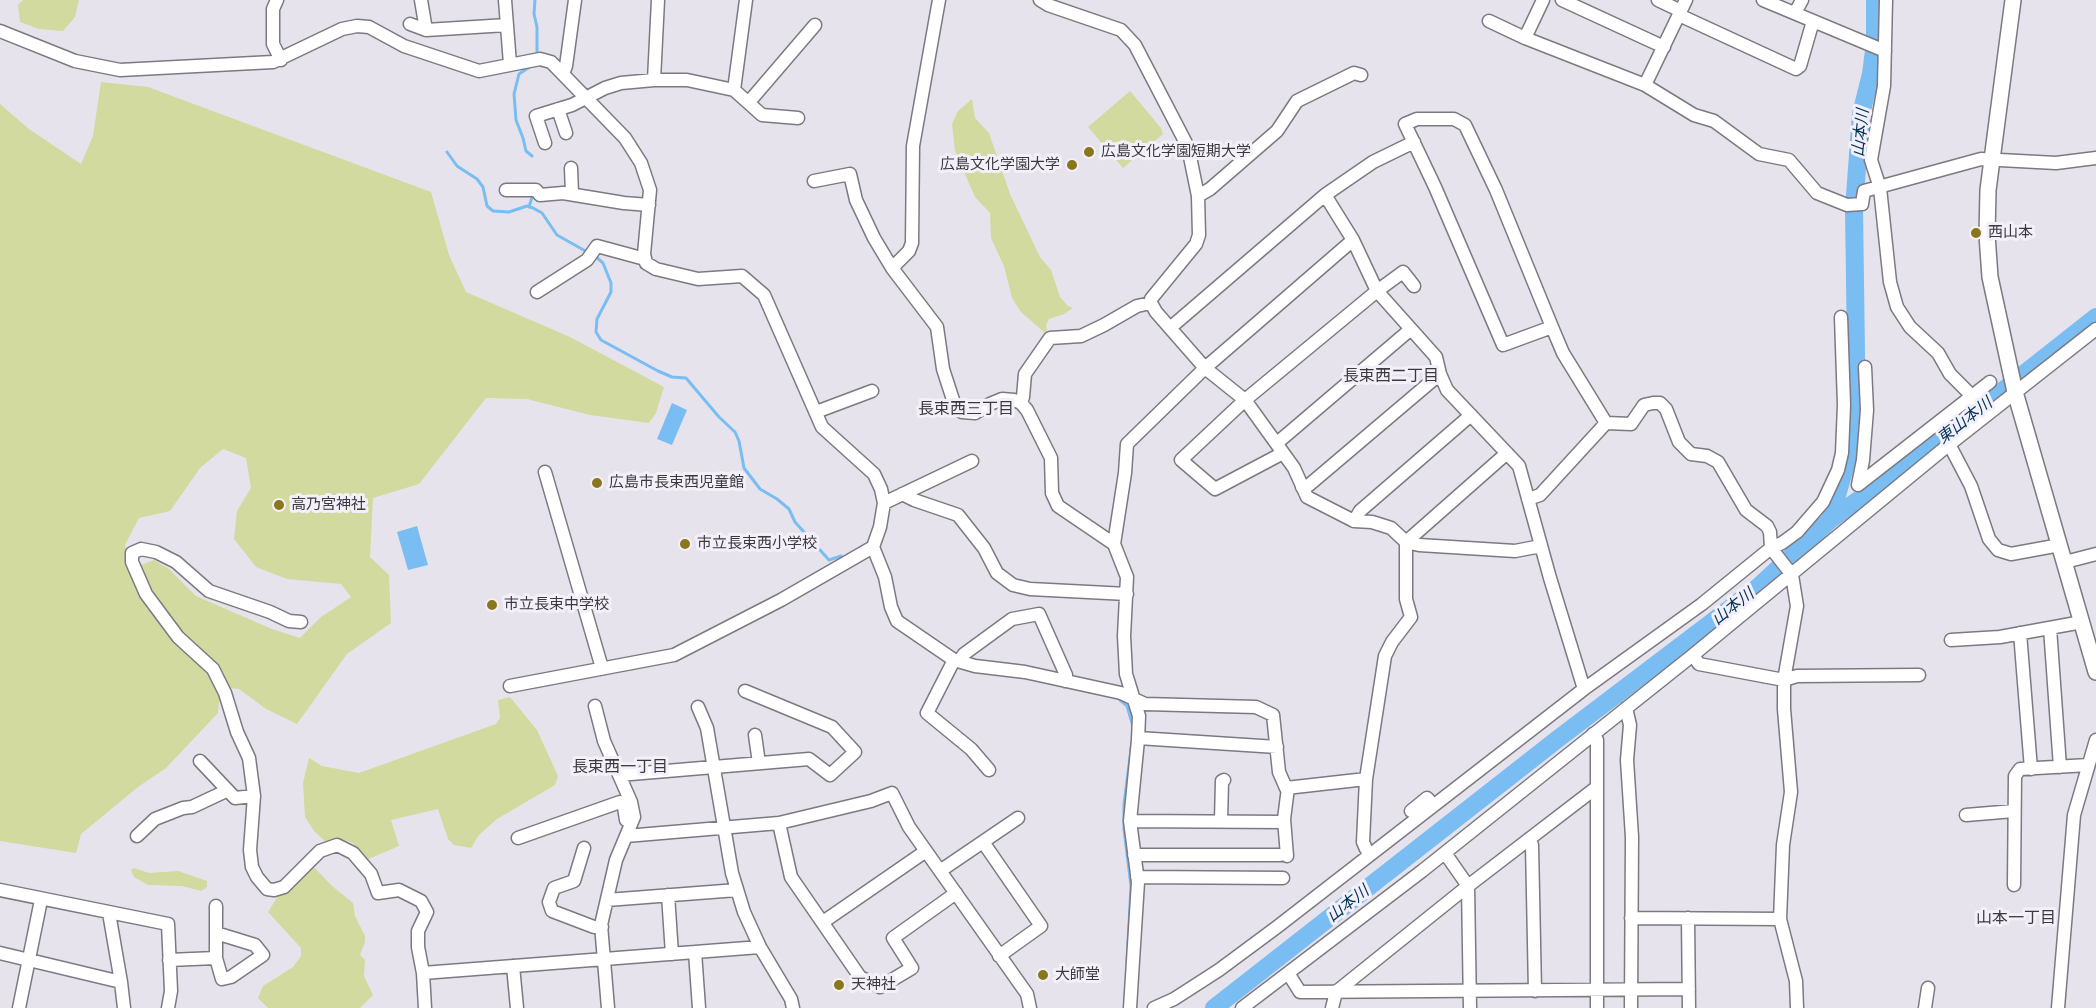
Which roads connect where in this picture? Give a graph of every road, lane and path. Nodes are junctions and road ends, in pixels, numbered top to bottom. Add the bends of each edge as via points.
1 (277, 0) edge
2 (421, 0) edge
3 (505, 0) edge
4 (575, 0) edge
5 (658, 0) edge
6 (746, 0) edge
7 (939, 0) edge
8 (1040, 0) edge
9 (1543, 0) edge
10 (1562, 0) edge
11 (1658, 0) edge
12 (1763, 0) edge
13 (1802, 0) edge
14 (1886, 0) edge
15 (2013, 0) edge
16 (1682, 8) edge
17 (1795, 13) junction
18 (1489, 21) dead end
19 (1813, 21) junction
20 (410, 24) dead end
21 (507, 25) junction
22 (815, 25) dead end
23 (426, 30) junction
24 (0, 31) edge
25 (1525, 38) junction
26 (1664, 47) junction
27 (1885, 51) junction
28 (281, 60) junction
29 (510, 64) junction
30 (563, 74) junction
31 (1361, 75) dead end
32 (654, 80) junction
33 (1645, 85) junction
34 (734, 90) junction
35 (586, 98) junction
36 (749, 102) junction
37 (558, 109) junction
38 (798, 118) dead end
39 (566, 133) dead end
40 (545, 142) dead end
41 (1414, 142) junction
42 (2096, 158) edge
43 (1992, 160) junction
44 (571, 168) dead end
45 (536, 176) dead end
46 (814, 181) dead end
47 (1880, 188) junction
48 (506, 190) dead end
49 (536, 190) junction
50 (572, 194) junction
51 (1325, 195) junction
52 (1198, 196) junction
53 (649, 205) junction
54 (1353, 240) junction
55 (645, 259) junction
56 (892, 268) junction
57 (1414, 286) dead end
58 (1377, 291) junction
59 (537, 292) dead end
60 (1151, 303) junction
61 (1841, 317) dead end
62 (1552, 327) junction
63 (1170, 328) junction
64 (1411, 329) junction
65 (2096, 329) edge
66 (1865, 367) dead end
67 (1205, 368) junction
68 (1440, 374) junction
69 (1990, 382) dead end
70 (2015, 390) junction
71 (872, 391) dead end
72 (1972, 399) junction
73 (1245, 400) junction
74 (1021, 403) junction
75 (1992, 410) junction
76 (816, 412) junction
77 (1471, 415) junction
78 (1606, 423) junction
79 (1949, 444) junction
80 (1280, 448) junction
81 (1507, 453) junction
82 (972, 461) dead end
83 (545, 472) dead end
84 (1302, 487) junction
85 (902, 494) junction
86 (1528, 499) junction
87 (884, 502) junction
88 (1354, 521) junction
89 (1406, 542) junction
90 (1114, 544) junction
91 (2060, 544) junction
92 (1541, 546) junction
93 (873, 547) junction
94 (1771, 548) junction
95 (2096, 554) edge
96 (2065, 562) junction
97 (1792, 575) junction
98 (1128, 594) junction
99 (301, 622) dead end
100 (2050, 628) junction
101 (2088, 629) edge
102 (2020, 633) junction
103 (1951, 640) dead end
104 (1693, 655) junction
105 (956, 660) junction
106 (602, 668) junction
107 (2096, 672) edge
108 (1919, 675) dead end
109 (1065, 681) junction
110 (1784, 681) junction
111 (510, 686) dead end
112 (1584, 689) junction
113 (746, 691) dead end
114 (1133, 698) junction
115 (596, 706) dead end
116 (698, 707) dead end
117 (1626, 708) junction
118 (1593, 734) junction
119 (755, 735) dead end
120 (1138, 738) junction
121 (2096, 740) edge
122 (1277, 747) junction
123 (200, 761) dead end
124 (759, 763) junction
125 (2088, 765) junction
126 (715, 767) junction
127 (2060, 767) junction
128 (2031, 769) junction
129 (989, 770) dead end
130 (619, 775) junction
131 (1366, 779) junction
132 (1224, 780) dead end
133 (1598, 787) junction
134 (1288, 788) junction
135 (226, 791) junction
136 (254, 796) junction
137 (1429, 800) dead end
138 (2014, 811) junction
139 (1415, 814) junction
140 (1966, 815) dead end
141 (1018, 818) dead end
142 (1130, 821) junction
143 (1221, 821) junction
144 (1284, 822) junction
145 (779, 823) junction
146 (725, 829) junction
147 (628, 831) junction
148 (137, 836) dead end
149 (518, 838) dead end
150 (1529, 839) junction
151 (983, 842) junction
152 (584, 848) dead end
153 (1366, 849) junction
154 (926, 851) junction
155 (1445, 853) junction
156 (1134, 855) junction
157 (940, 871) junction
158 (1137, 877) junction
159 (1283, 878) dead end
160 (1468, 885) junction
161 (2014, 885) dead end
162 (0, 890) edge
163 (737, 890) junction
164 (956, 893) junction
165 (668, 895) junction
166 (41, 900) junction
167 (607, 900) junction
168 (216, 906) dead end
169 (109, 913) junction
170 (1631, 918) junction
171 (1688, 918) junction
172 (1780, 919) junction
173 (823, 922) junction
174 (602, 927) junction
175 (1277, 927) junction
176 (216, 933) junction
177 (760, 947) junction
178 (694, 952) junction
179 (0, 953) edge
180 (672, 954) junction
181 (999, 956) junction
182 (216, 958) junction
183 (604, 959) junction
184 (29, 960) junction
185 (170, 960) junction
186 (513, 966) junction
187 (423, 973) junction
188 (1288, 973) junction
189 (122, 982) junction
190 (1929, 988) dead end
191 (1689, 990) junction
192 (1470, 991) junction
193 (1535, 991) junction
194 (1597, 991) junction
195 (1631, 991) junction
196 (1336, 992) junction
197 (19, 1008) edge
198 (124, 1008) edge
199 (168, 1008) edge
200 (425, 1008) edge
201 (517, 1008) edge
202 (608, 1008) edge
203 (699, 1008) edge
204 (793, 1008) edge
205 (1030, 1008) edge
206 (1130, 1008) edge
207 (1154, 1008) edge
208 (1242, 1008) edge
209 (1332, 1008) edge
210 (1470, 1008) edge
211 (1597, 1008) edge
212 (1631, 1008) edge
213 (1689, 1008) edge
214 (1797, 1008) edge
215 (1925, 1008) edge
216 (2058, 1008) edge

1 - 28 street via 273,9 273,44
2 - 23 street
3 - 21 street
4 - 30 street
5 - 32 street
6 - 34 street
7 - 56 street via 913,146 912,243
8 - 52 street via 1121,30 1135,45 1188,147
9 - 25 street
10 - 26 street
11 - 16 street
12 - 17 street
13 - 17 street
14 - 27 street
15 - 43 street
16 - 19 street via 1796,69
16 - 26 street
17 - 19 street
18 - 25 street
19 - 27 street
20 - 23 street
21 - 23 street
21 - 29 street
22 - 36 street
24 - 28 street via 75,61 120,70
25 - 33 street
26 - 33 street
27 - 47 street via 1884,86 1871,160
28 - 29 street via 342,29 357,26 369,27 404,46 479,71
29 - 30 street via 540,59 551,62
30 - 35 street
31 - 52 street via 1354,73 1297,101 1277,131
32 - 34 street via 687,80
32 - 35 street via 621,83
33 - 47 street via 1694,115 1714,121 1759,154 1789,160 1816,193 1862,204 1864,191
34 - 36 street
35 - 37 street
35 - 53 street via 625,138 641,164 650,190
36 - 38 street via 762,115
37 - 39 street
37 - 40 street via 536,116
41 - 51 street via 1373,162
41 - 62 street via 1503,345
41 - 62 street via 1406,124 1417,119 1454,119 1465,125
42 - 43 street via 2056,163
43 - 47 street via 1981,159
43 - 70 street via 1988,213 1990,277
44 - 50 street
45 - 49 street
46 - 56 street via 850,174 856,200
47 - 72 street via 1890,282 1897,307
48 - 49 street
49 - 50 street via 540,195
50 - 53 street
51 - 54 street
51 - 63 street
52 - 60 street via 1196,244
53 - 55 street
54 - 58 street
54 - 67 street
55 - 59 street via 597,246 587,260
55 - 76 street via 656,270 699,279 742,276 764,295
56 - 74 street via 937,327 943,369 955,406 962,412 975,413 1002,399
57 - 58 street via 1403,272
58 - 64 street
58 - 73 street
60 - 63 street
60 - 74 street via 1137,306 1081,336 1050,338 1025,374
61 - 94 street via 1844,437 1838,470 1823,502 1810,518
62 - 78 street via 1563,353
63 - 67 street
64 - 68 street via 1436,357
64 - 80 street
65 - 70 street
66 - 72 street via 1866,421 1858,485
67 - 73 street
67 - 90 street via 1127,444
68 - 77 street via 1447,390
68 - 84 street
69 - 72 street
70 - 75 street
70 - 91 street
71 - 76 street
72 - 75 street
73 - 80 street
73 - 80 street via 1181,460 1215,489
74 - 90 street via 1051,458 1052,493 1058,506
75 - 79 street
76 - 87 street via 822,427 874,474
77 - 81 street
77 - 88 street via 1360,511
78 - 86 street via 1540,495
78 - 94 street via 1631,424 1644,405 1660,403 1679,442 1691,454 1718,462 1746,510 1767,526
79 - 91 street via 1971,486 1989,539 1998,550 2012,554
79 - 97 street
80 - 84 street
81 - 86 street via 1520,466
81 - 89 street
82 - 85 street
83 - 106 street
84 - 88 street via 1306,497
85 - 87 street
85 - 98 street via 958,515 998,573 1012,585
86 - 92 street
87 - 93 street
88 - 89 street via 1391,528
89 - 92 street via 1515,551
89 - 131 street via 1406,599 1411,617 1385,656
90 - 98 street via 1127,577
91 - 96 street
92 - 112 street
93 - 105 street via 897,621
93 - 106 street via 674,655
94 - 97 street
94 - 112 street via 1702,604
95 - 96 street
96 - 101 street
97 - 104 street
97 - 110 street via 1797,606
98 - 114 street via 1124,636 1126,674
99 - 136 street via 209,591 176,562 156,552 141,549 132,553 146,594 178,637 213,669 249,758
100 - 101 street
100 - 102 street
100 - 127 street
101 - 107 street
102 - 103 street
102 - 128 street
104 - 110 street via 1699,664
104 - 117 street
105 - 109 street
105 - 109 street via 1012,619 1039,614 1066,675
105 - 129 street via 927,713 971,749
106 - 111 street
108 - 110 street via 1797,676
109 - 114 street
110 - 172 street via 1791,792 1783,845
112 - 139 street
113 - 124 street via 832,728 855,752 831,775 809,759
114 - 120 street via 1139,716
114 - 122 street via 1145,704 1256,707 1274,715
115 - 130 street via 604,741
116 - 126 street
117 - 118 street
117 - 170 street via 1630,725 1627,760 1632,837
118 - 133 street via 1597,740
118 - 155 street
119 - 124 street
120 - 122 street
120 - 142 street
121 - 125 street
122 - 134 street via 1279,772
123 - 135 street
124 - 126 street
125 - 127 street
125 - 216 street via 2074,815
126 - 130 street
126 - 146 street
127 - 128 street
128 - 138 street via 2020,770 2015,776
130 - 147 street via 634,817
131 - 134 street
131 - 153 street
132 - 143 street
133 - 150 street
133 - 194 street
134 - 144 street
135 - 136 street via 235,798
135 - 148 street via 154,819
136 - 187 street via 252,867 267,889 284,887 320,851 337,845 353,853 370,874 378,893 399,890 421,901 427,912 418,931
137 - 139 street
138 - 140 street
138 - 161 street
139 - 153 street
139 - 175 street
141 - 151 street
142 - 143 street
142 - 156 street
143 - 144 street
144 - 156 street via 1283,856
145 - 146 street
145 - 154 street via 892,793
145 - 173 street via 791,877
146 - 147 street
146 - 163 street
147 - 149 street via 620,802
147 - 167 street via 616,860
150 - 160 street
150 - 193 street
151 - 157 street
151 - 181 street via 1041,926
152 - 174 street via 574,881 554,888 549,902 552,911
153 - 175 street via 1282,916
154 - 157 street
154 - 173 street
155 - 160 street
155 - 188 street
156 - 158 street
157 - 164 street
158 - 159 street
158 - 206 street
160 - 192 street
160 - 196 street
162 - 166 street
163 - 165 street
163 - 177 street
164 - 173 street via 893,938 912,968 880,987 860,977
164 - 181 street
165 - 167 street
165 - 180 street
166 - 169 street
166 - 184 street
167 - 174 street
168 - 176 street
169 - 185 street via 168,924
169 - 189 street
170 - 171 street
170 - 195 street
171 - 172 street
171 - 191 street
172 - 214 street via 1796,981
174 - 183 street
175 - 207 street via 1219,970
176 - 182 street
176 - 182 street via 255,945 263,955 222,979
177 - 178 street
177 - 204 street
178 - 180 street
178 - 203 street
179 - 184 street
180 - 183 street
181 - 205 street via 1027,994
182 - 185 street
183 - 186 street
183 - 202 street
184 - 189 street
184 - 197 street
185 - 199 street
186 - 187 street
186 - 201 street
187 - 200 street
188 - 196 street via 1300,992
188 - 208 street
189 - 198 street
190 - 215 street
191 - 195 street
191 - 213 street
192 - 193 street
192 - 196 street
192 - 210 street
193 - 194 street
194 - 195 street
194 - 211 street
195 - 212 street
196 - 209 street

